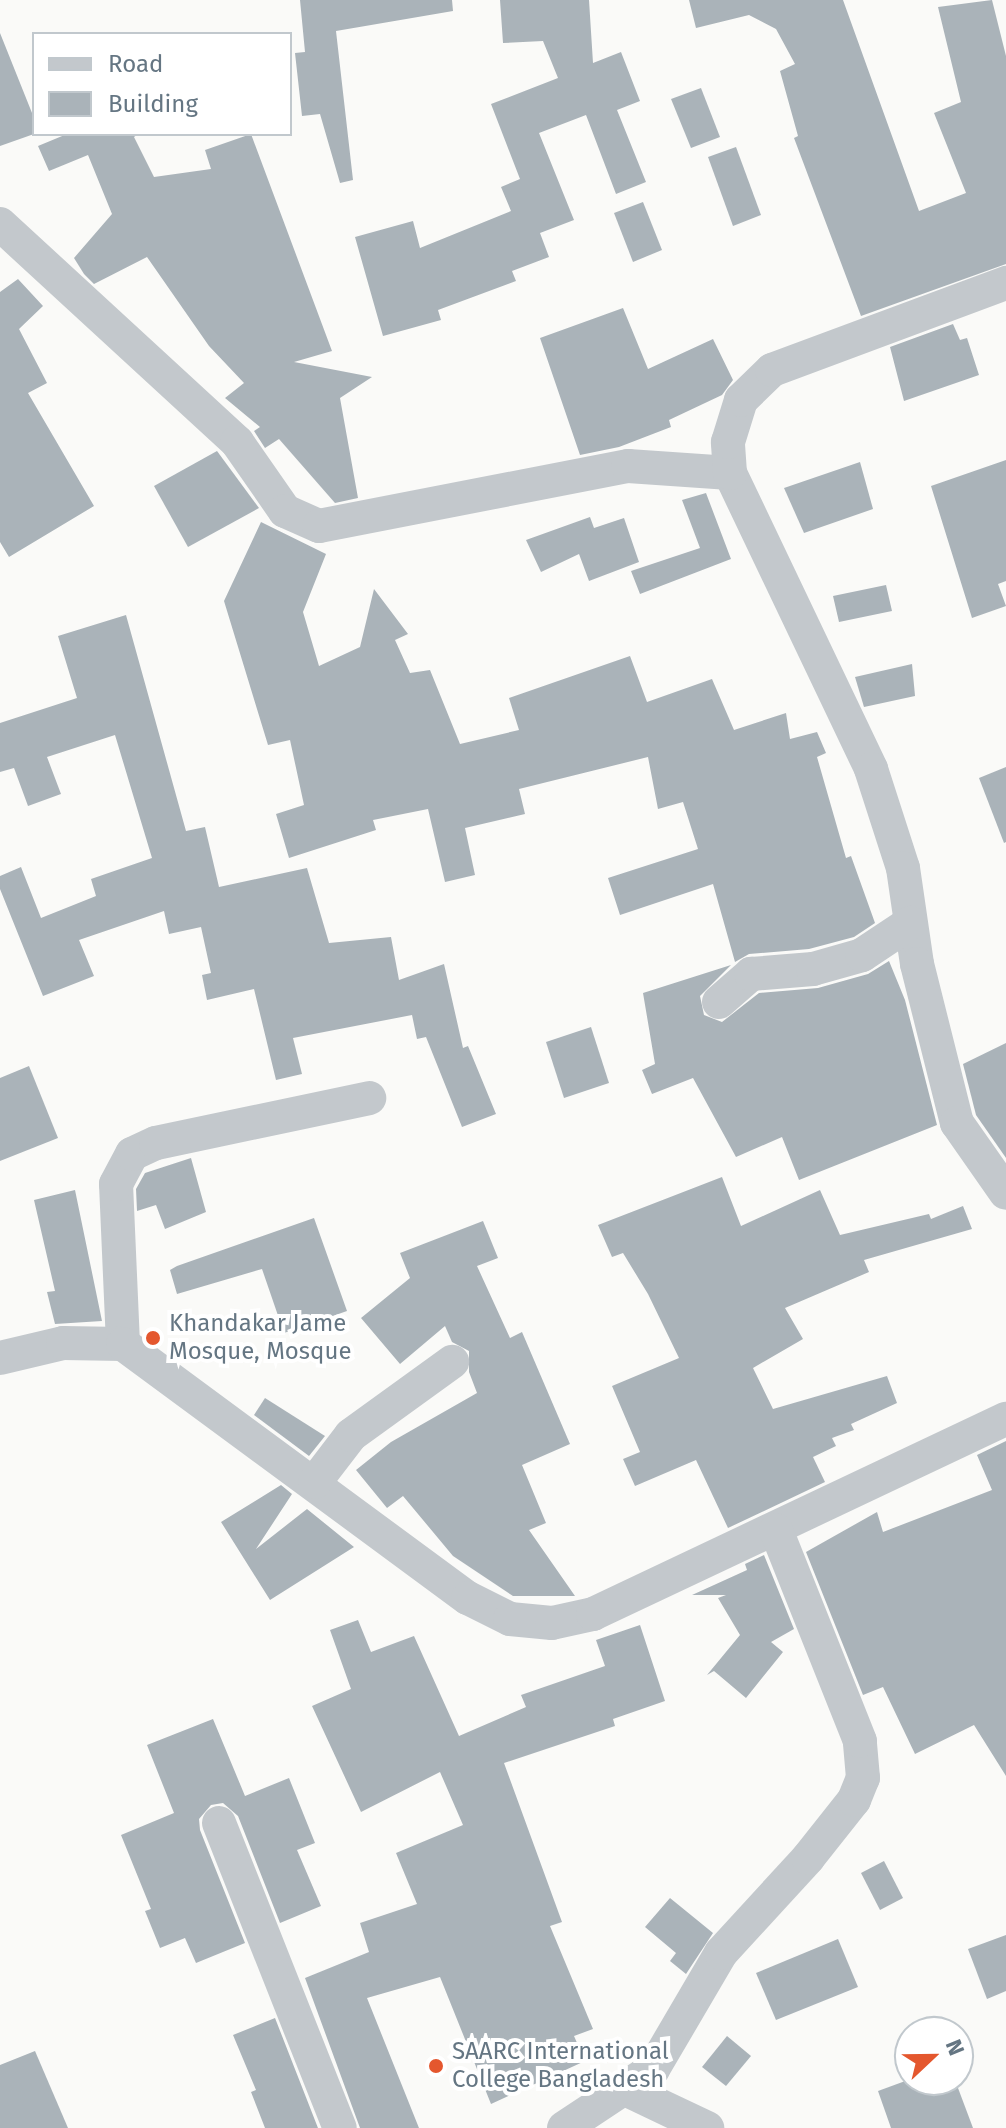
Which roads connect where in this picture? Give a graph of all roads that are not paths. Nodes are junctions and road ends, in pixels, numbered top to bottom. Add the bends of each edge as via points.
1 (0, 224) edge
2 (1006, 283) edge
3 (730, 473) junction
4 (910, 923) junction
5 (719, 1002) dead end
6 (369, 1098) dead end
7 (1006, 1193) edge
8 (123, 1344) junction
9 (0, 1358) edge
10 (452, 1362) dead end
11 (1006, 1419) edge
12 (315, 1482) junction
13 (776, 1530) junction
14 (219, 1823) dead end
15 (627, 2090) junction
16 (340, 2128) edge
17 (564, 2128) edge
18 (707, 2128) edge

1 - 3 street via 237,442 285,511 319,526 628,466
2 - 3 street via 772,370 741,400 728,442
3 - 4 street via 871,769 903,868
4 - 5 street via 862,955 813,969 751,974
4 - 7 street via 957,1123
6 - 8 street via 156,1143 132,1154 116,1184
8 - 9 street via 63,1343
8 - 12 street
10 - 12 street via 351,1435
11 - 13 street
12 - 13 street via 468,1598 510,1619 552,1623 593,1614
13 - 15 street via 860,1741 863,1778 854,1800 817,1846 721,1953 653,2069
14 - 16 street
15 - 17 street
15 - 18 street

